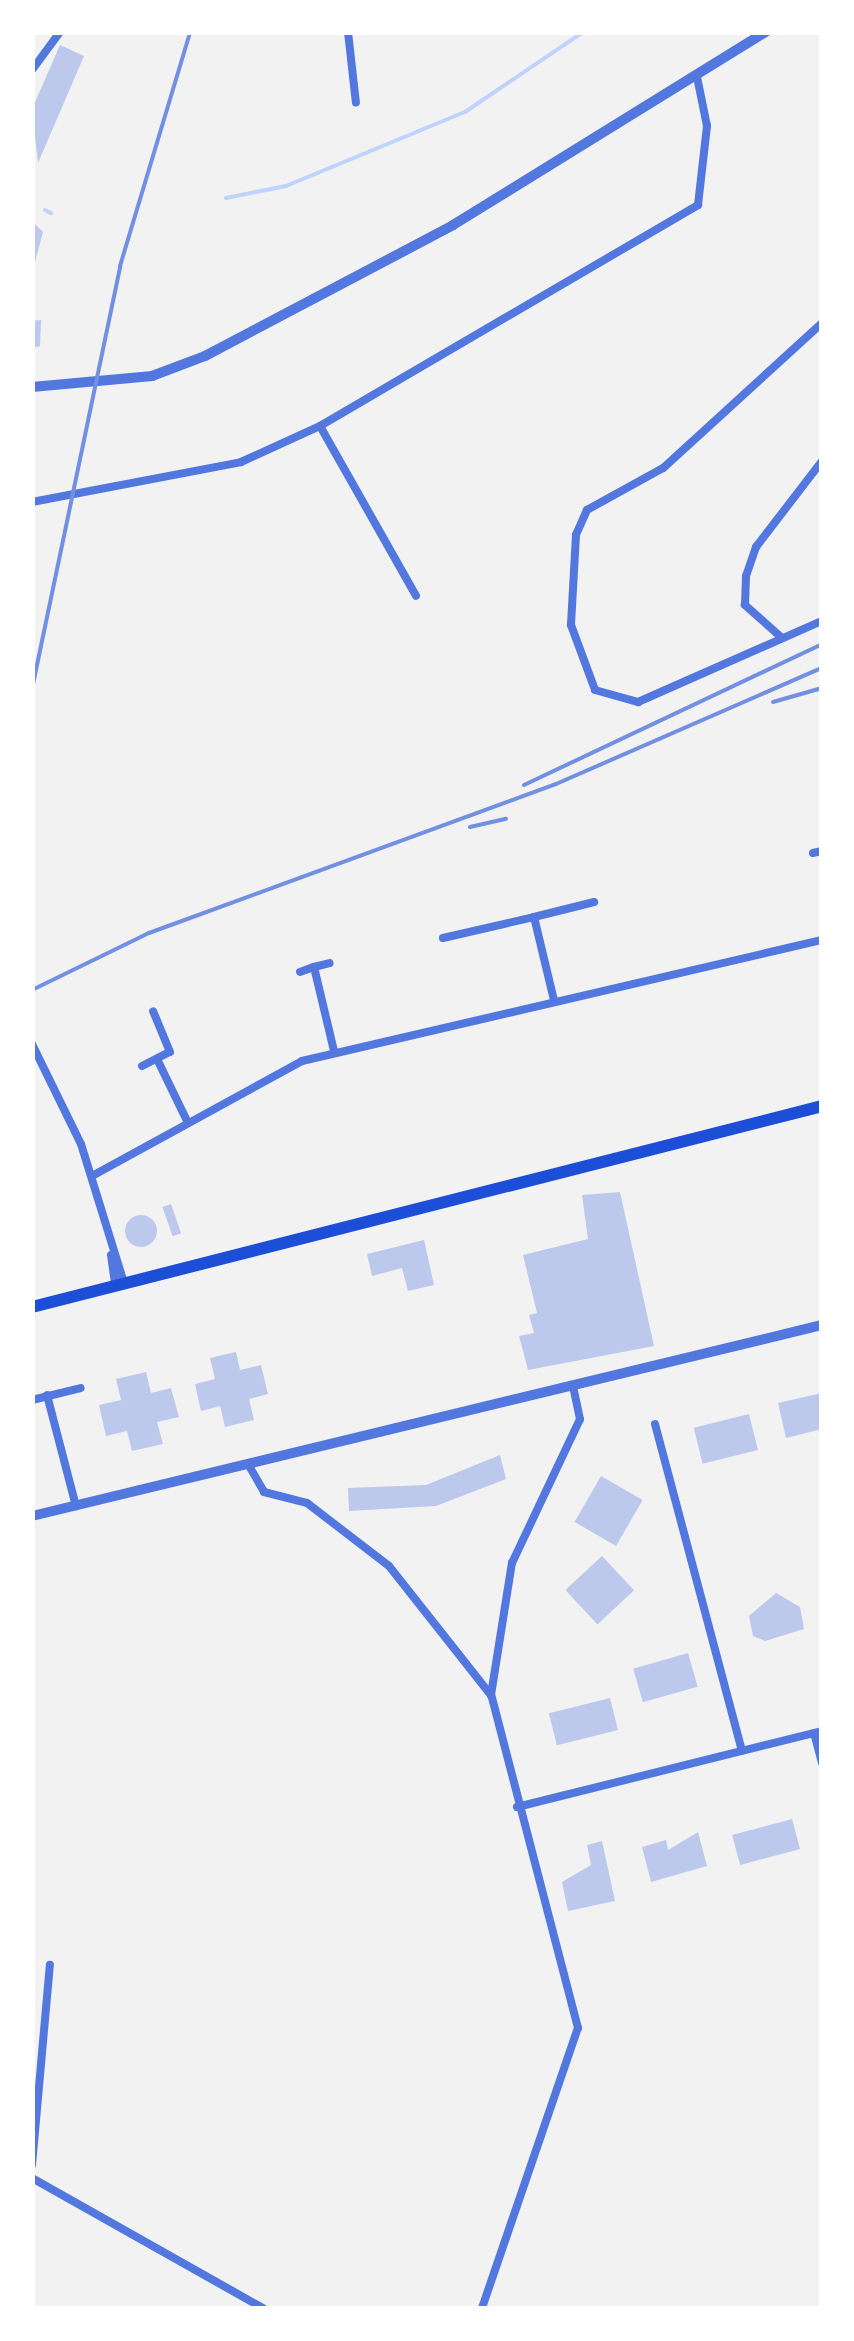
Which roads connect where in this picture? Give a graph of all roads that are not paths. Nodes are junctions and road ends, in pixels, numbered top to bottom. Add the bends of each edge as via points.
1 (60, 32) edge
2 (348, 32) edge
3 (766, 32) edge
4 (32, 70) edge
5 (696, 77) junction
6 (356, 103) dead end
7 (822, 324) edge
8 (32, 386) edge
9 (320, 426) junction
10 (822, 461) edge
11 (32, 502) edge
12 (416, 596) dead end
13 (822, 621) edge
14 (782, 638) junction
15 (594, 902) dead end
16 (534, 917) junction
17 (442, 938) dead end
18 (822, 940) edge
19 (330, 963) dead end
20 (314, 968) junction
21 (300, 972) dead end
22 (554, 1000) junction
23 (153, 1011) dead end
24 (32, 1044) edge
25 (334, 1051) junction
26 (158, 1062) junction
27 (142, 1066) dead end
28 (822, 1106) edge
29 (187, 1121) junction
30 (92, 1176) junction
31 (120, 1284) junction
32 (32, 1307) edge
33 (822, 1326) edge
34 (572, 1386) junction
35 (80, 1388) dead end
36 (47, 1395) junction
37 (32, 1400) edge
38 (656, 1424) dead end
39 (248, 1464) junction
40 (76, 1506) junction
41 (32, 1516) edge
42 (491, 1695) junction
43 (818, 1732) edge
44 (742, 1751) junction
45 (822, 1763) edge
46 (517, 1807) junction
47 (50, 1966) dead end
48 (32, 2166) edge
49 (32, 2178) edge
50 (263, 2308) edge
51 (482, 2308) edge

1 - 4 street
2 - 6 street
3 - 5 street
5 - 8 street via 389,262 205,356 152,376
5 - 9 street via 707,126 698,205
7 - 14 street via 663,468 587,510 576,535 576,658 595,690 638,702
9 - 11 street via 200,476
9 - 12 street
10 - 14 street via 756,547 746,576 745,605
13 - 14 street
15 - 16 street
16 - 17 street
16 - 22 street
18 - 22 street
19 - 20 street
20 - 21 street
20 - 25 street
22 - 25 street
23 - 26 street via 170,1052
24 - 30 street
25 - 29 street
26 - 27 street
26 - 29 street
28 - 31 highway
29 - 30 street
30 - 31 street
31 - 32 highway
33 - 34 street
34 - 39 street
34 - 42 street via 580,1419 512,1564
35 - 36 street
36 - 37 street
36 - 40 street
38 - 44 street
39 - 40 street
39 - 42 street via 264,1492 306,1503 389,1566
40 - 41 street
42 - 46 street
43 - 44 street
43 - 45 street
44 - 46 street
46 - 51 street via 578,2028
47 - 48 street
49 - 50 street

